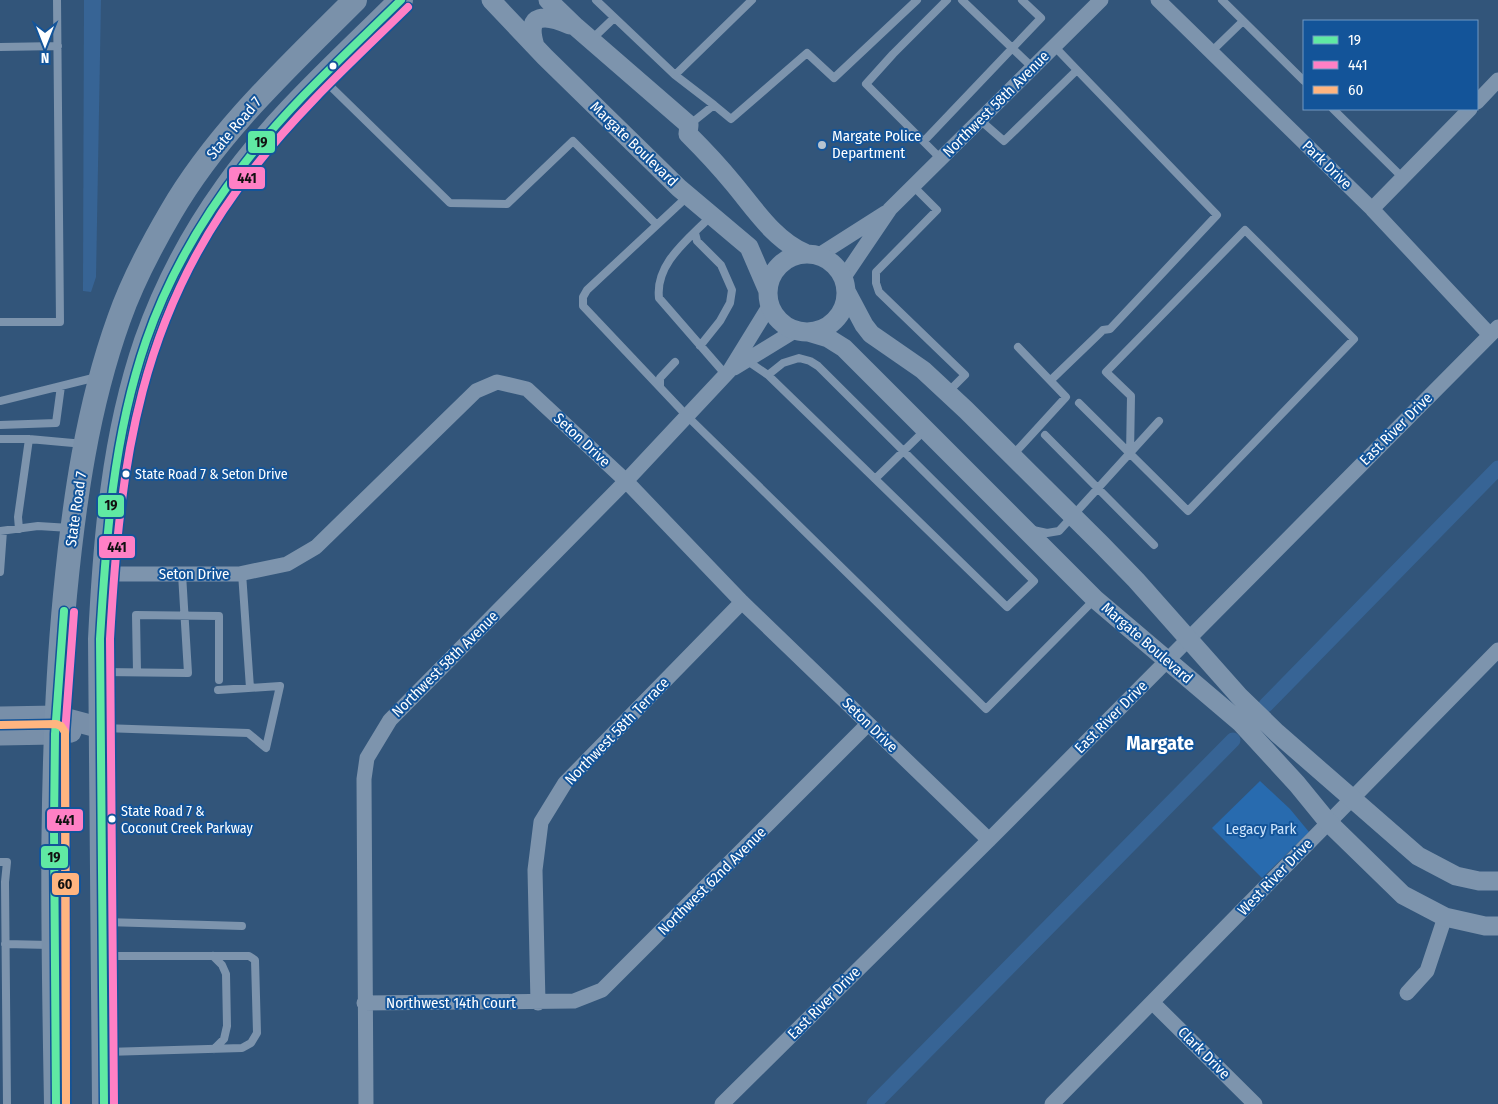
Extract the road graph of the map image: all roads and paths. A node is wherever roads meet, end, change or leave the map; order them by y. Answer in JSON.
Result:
{"nodes":[{"id":1,"x":57,"y":0,"type":"edge"},
{"id":2,"x":355,"y":0,"type":"edge"},
{"id":3,"x":402,"y":0,"type":"edge"},
{"id":4,"x":491,"y":0,"type":"edge"},
{"id":5,"x":548,"y":0,"type":"edge"},
{"id":6,"x":596,"y":0,"type":"edge"},
{"id":7,"x":752,"y":0,"type":"edge"},
{"id":8,"x":917,"y":0,"type":"edge"},
{"id":9,"x":946,"y":0,"type":"edge"},
{"id":10,"x":962,"y":0,"type":"edge"},
{"id":11,"x":1022,"y":0,"type":"edge"},
{"id":12,"x":1101,"y":0,"type":"edge"},
{"id":13,"x":1158,"y":0,"type":"edge"},
{"id":14,"x":1222,"y":0,"type":"edge"},
{"id":15,"x":614,"y":18,"type":"junction"},
{"id":16,"x":1243,"y":20,"type":"junction"},
{"id":17,"x":576,"y":27,"type":"junction"},
{"id":18,"x":592,"y":40,"type":"junction"},
{"id":19,"x":58,"y":46,"type":"junction"},
{"id":20,"x":535,"y":46,"type":"junction"},
{"id":21,"x":1054,"y":46,"type":"junction"},
{"id":22,"x":0,"y":47,"type":"edge"},
{"id":23,"x":1011,"y":49,"type":"junction"},
{"id":24,"x":1211,"y":52,"type":"junction"},
{"id":25,"x":1032,"y":68,"type":"junction"},
{"id":26,"x":1077,"y":70,"type":"junction"},
{"id":27,"x":675,"y":75,"type":"junction"},
{"id":28,"x":323,"y":79,"type":"junction"},
{"id":29,"x":1303,"y":79,"type":"edge"},
{"id":30,"x":1498,"y":80,"type":"edge"},
{"id":31,"x":1478,"y":101,"type":"edge"},
{"id":32,"x":714,"y":105,"type":"junction"},
{"id":33,"x":1334,"y":110,"type":"edge"},
{"id":34,"x":1469,"y":110,"type":"edge"},
{"id":35,"x":980,"y":120,"type":"junction"},
{"id":36,"x":689,"y":125,"type":"junction"},
{"id":37,"x":924,"y":141,"type":"junction"},
{"id":38,"x":216,"y":147,"type":"junction"},
{"id":39,"x":941,"y":159,"type":"junction"},
{"id":40,"x":1403,"y":178,"type":"junction"},
{"id":41,"x":913,"y":186,"type":"junction"},
{"id":42,"x":688,"y":196,"type":"junction"},
{"id":43,"x":890,"y":209,"type":"junction"},
{"id":44,"x":1372,"y":209,"type":"junction"},
{"id":45,"x":210,"y":212,"type":"junction"},
{"id":46,"x":712,"y":216,"type":"junction"},
{"id":47,"x":657,"y":225,"type":"junction"},
{"id":48,"x":695,"y":234,"type":"junction"},
{"id":49,"x":812,"y":254,"type":"junction"},
{"id":50,"x":845,"y":285,"type":"junction"},
{"id":51,"x":769,"y":298,"type":"junction"},
{"id":52,"x":0,"y":322,"type":"edge"},
{"id":53,"x":802,"y":331,"type":"junction"},
{"id":54,"x":1494,"y":331,"type":"edge"},
{"id":55,"x":700,"y":346,"type":"junction"},
{"id":56,"x":1018,"y":347,"type":"dead end"},
{"id":57,"x":746,"y":360,"type":"junction"},
{"id":58,"x":675,"y":362,"type":"dead end"},
{"id":59,"x":728,"y":372,"type":"junction"},
{"id":60,"x":768,"y":375,"type":"junction"},
{"id":61,"x":101,"y":376,"type":"junction"},
{"id":62,"x":1051,"y":380,"type":"junction"},
{"id":63,"x":61,"y":386,"type":"junction"},
{"id":64,"x":660,"y":387,"type":"junction"},
{"id":65,"x":948,"y":392,"type":"junction"},
{"id":66,"x":0,"y":401,"type":"edge"},
{"id":67,"x":1079,"y":403,"type":"dead end"},
{"id":68,"x":687,"y":416,"type":"junction"},
{"id":69,"x":1159,"y":420,"type":"dead end"},
{"id":70,"x":0,"y":425,"type":"edge"},
{"id":71,"x":925,"y":430,"type":"junction"},
{"id":72,"x":1045,"y":435,"type":"dead end"},
{"id":73,"x":0,"y":439,"type":"edge"},
{"id":74,"x":30,"y":439,"type":"junction"},
{"id":75,"x":86,"y":444,"type":"junction"},
{"id":76,"x":904,"y":452,"type":"junction"},
{"id":77,"x":1130,"y":454,"type":"junction"},
{"id":78,"x":1012,"y":456,"type":"junction"},
{"id":79,"x":875,"y":479,"type":"junction"},
{"id":80,"x":626,"y":481,"type":"junction"},
{"id":81,"x":1098,"y":487,"type":"junction"},
{"id":82,"x":1073,"y":516,"type":"junction"},
{"id":83,"x":1021,"y":525,"type":"junction"},
{"id":84,"x":73,"y":528,"type":"junction"},
{"id":85,"x":19,"y":529,"type":"junction"},
{"id":86,"x":2,"y":531,"type":"edge"},
{"id":87,"x":1154,"y":545,"type":"dead end"},
{"id":88,"x":0,"y":572,"type":"edge"},
{"id":89,"x":242,"y":573,"type":"junction"},
{"id":90,"x":103,"y":574,"type":"junction"},
{"id":91,"x":182,"y":574,"type":"junction"},
{"id":92,"x":1095,"y":599,"type":"junction"},
{"id":93,"x":742,"y":602,"type":"junction"},
{"id":94,"x":185,"y":614,"type":"junction"},
{"id":95,"x":1189,"y":639,"type":"junction"},
{"id":96,"x":1498,"y":650,"type":"edge"},
{"id":97,"x":1167,"y":660,"type":"junction"},
{"id":98,"x":100,"y":672,"type":"junction"},
{"id":99,"x":137,"y":672,"type":"junction"},
{"id":100,"x":219,"y":680,"type":"dead end"},
{"id":101,"x":250,"y":688,"type":"junction"},
{"id":102,"x":218,"y":690,"type":"dead end"},
{"id":103,"x":0,"y":716,"type":"edge"},
{"id":104,"x":868,"y":724,"type":"junction"},
{"id":105,"x":56,"y":725,"type":"junction"},
{"id":106,"x":101,"y":728,"type":"junction"},
{"id":107,"x":0,"y":735,"type":"edge"},
{"id":108,"x":1352,"y":798,"type":"junction"},
{"id":109,"x":1328,"y":822,"type":"junction"},
{"id":110,"x":989,"y":840,"type":"junction"},
{"id":111,"x":4,"y":862,"type":"edge"},
{"id":112,"x":1498,"y":881,"type":"edge"},
{"id":113,"x":1445,"y":918,"type":"junction"},
{"id":114,"x":103,"y":922,"type":"junction"},
{"id":115,"x":242,"y":926,"type":"dead end"},
{"id":116,"x":1498,"y":926,"type":"edge"},
{"id":117,"x":5,"y":944,"type":"junction"},
{"id":118,"x":55,"y":944,"type":"junction"},
{"id":119,"x":103,"y":956,"type":"junction"},
{"id":120,"x":213,"y":956,"type":"junction"},
{"id":121,"x":1407,"y":993,"type":"dead end"},
{"id":122,"x":364,"y":1003,"type":"junction"},
{"id":123,"x":538,"y":1003,"type":"junction"},
{"id":124,"x":1153,"y":1003,"type":"junction"},
{"id":125,"x":214,"y":1049,"type":"junction"},
{"id":126,"x":104,"y":1052,"type":"junction"},
{"id":127,"x":56,"y":1102,"type":"edge"},
{"id":128,"x":8,"y":1104,"type":"edge"},
{"id":129,"x":104,"y":1104,"type":"edge"},
{"id":130,"x":366,"y":1104,"type":"edge"},
{"id":131,"x":722,"y":1104,"type":"edge"},
{"id":132,"x":1052,"y":1104,"type":"edge"},
{"id":133,"x":1255,"y":1104,"type":"edge"}],
"edges":[{"from":1,"to":19,"type":"lane"},
{"from":2,"to":38,"type":"main road","name":"State Road 7"},
{"from":3,"to":28,"type":"main road","name":"State Road 7"},
{"from":4,"to":20,"type":"street","name":"Margate Boulevard"},
{"from":5,"to":17,"type":"street"},
{"from":6,"to":15,"type":"lane"},
{"from":7,"to":27,"type":"lane"},
{"from":8,"to":32,"type":"lane"},
{"from":9,"to":37,"type":"lane"},
{"from":10,"to":23,"type":"lane"},
{"from":11,"to":23,"type":"lane"},
{"from":12,"to":21,"type":"street","name":"Northwest 58th Avenue"},
{"from":13,"to":24,"type":"street","name":"Park Drive"},
{"from":14,"to":16,"type":"lane"},
{"from":15,"to":18,"type":"lane"},
{"from":15,"to":27,"type":"lane"},
{"from":16,"to":24,"type":"lane"},
{"from":16,"to":29,"type":"lane"},
{"from":17,"to":18,"type":"street"},
{"from":17,"to":20,"type":"street"},
{"from":18,"to":36,"type":"street"},
{"from":19,"to":22,"type":"lane"},
{"from":19,"to":52,"type":"lane"},
{"from":20,"to":42,"type":"street","name":"Margate Boulevard"},
{"from":21,"to":25,"type":"street","name":"Northwest 58th Avenue"},
{"from":21,"to":26,"type":"lane"},
{"from":23,"to":25,"type":"lane"},
{"from":23,"to":37,"type":"lane"},
{"from":24,"to":44,"type":"street","name":"Park Drive"},
{"from":25,"to":35,"type":"street","name":"Northwest 58th Avenue"},
{"from":26,"to":35,"type":"lane"},
{"from":26,"to":62,"type":"lane"},
{"from":27,"to":32,"type":"lane"},
{"from":28,"to":45,"type":"main road","name":"State Road 7"},
{"from":28,"to":47,"type":"lane"},
{"from":30,"to":31,"type":"street"},
{"from":32,"to":36,"type":"lane"},
{"from":33,"to":40,"type":"lane"},
{"from":34,"to":40,"type":"street"},
{"from":35,"to":39,"type":"street","name":"Northwest 58th Avenue"},
{"from":36,"to":49,"type":"street"},
{"from":37,"to":39,"type":"lane"},
{"from":38,"to":45,"type":"main road"},
{"from":38,"to":61,"type":"main road","name":"State Road 7"},
{"from":39,"to":41,"type":"street","name":"Northwest 58th Avenue"},
{"from":40,"to":44,"type":"street"},
{"from":41,"to":43,"type":"street","name":"Northwest 58th Avenue"},
{"from":41,"to":65,"type":"lane"},
{"from":42,"to":46,"type":"street","name":"Margate Boulevard"},
{"from":42,"to":47,"type":"lane"},
{"from":43,"to":49,"type":"street","name":"Northwest 58th Avenue"},
{"from":43,"to":50,"type":"street","name":"Northwest 58th Avenue"},
{"from":44,"to":54,"type":"street","name":"Park Drive"},
{"from":45,"to":90,"type":"main road","name":"State Road 7"},
{"from":46,"to":48,"type":"lane"},
{"from":46,"to":51,"type":"street","name":"Margate Boulevard"},
{"from":47,"to":64,"type":"lane"},
{"from":48,"to":55,"type":"lane"},
{"from":48,"to":55,"type":"lane"},
{"from":49,"to":50,"type":"street"},
{"from":49,"to":51,"type":"street"},
{"from":50,"to":53,"type":"street"},
{"from":50,"to":65,"type":"street","name":"Margate Boulevard"},
{"from":51,"to":53,"type":"street"},
{"from":51,"to":59,"type":"street","name":"Northwest 58th Avenue"},
{"from":53,"to":57,"type":"street","name":"Northwest 58th Avenue"},
{"from":53,"to":71,"type":"street","name":"Margate Boulevard"},
{"from":54,"to":95,"type":"street","name":"East River Drive"},
{"from":55,"to":59,"type":"lane"},
{"from":56,"to":62,"type":"lane"},
{"from":57,"to":59,"type":"street","name":"Northwest 58th Avenue"},
{"from":57,"to":60,"type":"lane"},
{"from":58,"to":64,"type":"lane"},
{"from":59,"to":68,"type":"street","name":"Northwest 58th Avenue"},
{"from":60,"to":76,"type":"lane"},
{"from":60,"to":79,"type":"lane"},
{"from":61,"to":63,"type":"lane"},
{"from":61,"to":75,"type":"main road","name":"State Road 7"},
{"from":62,"to":78,"type":"lane"},
{"from":63,"to":66,"type":"lane"},
{"from":63,"to":70,"type":"lane"},
{"from":64,"to":68,"type":"lane"},
{"from":65,"to":78,"type":"street","name":"Margate Boulevard"},
{"from":67,"to":77,"type":"lane"},
{"from":68,"to":80,"type":"street","name":"Northwest 58th Avenue"},
{"from":68,"to":92,"type":"lane"},
{"from":69,"to":77,"type":"lane"},
{"from":71,"to":76,"type":"lane"},
{"from":71,"to":83,"type":"street","name":"Margate Boulevard"},
{"from":72,"to":81,"type":"lane"},
{"from":73,"to":74,"type":"lane"},
{"from":74,"to":75,"type":"lane"},
{"from":74,"to":85,"type":"lane"},
{"from":75,"to":84,"type":"main road","name":"State Road 7"},
{"from":76,"to":79,"type":"lane"},
{"from":76,"to":79,"type":"lane"},
{"from":77,"to":77,"type":"lane"},
{"from":77,"to":81,"type":"lane"},
{"from":78,"to":82,"type":"street","name":"Margate Boulevard"},
{"from":80,"to":89,"type":"street","name":"Seton Drive"},
{"from":80,"to":93,"type":"street","name":"Seton Drive"},
{"from":80,"to":122,"type":"street","name":"Northwest 58th Avenue"},
{"from":81,"to":82,"type":"lane"},
{"from":81,"to":87,"type":"lane"},
{"from":82,"to":83,"type":"lane"},
{"from":82,"to":95,"type":"street","name":"Margate Boulevard"},
{"from":83,"to":92,"type":"street","name":"Margate Boulevard"},
{"from":84,"to":85,"type":"lane"},
{"from":84,"to":105,"type":"main road","name":"State Road 7"},
{"from":85,"to":86,"type":"lane"},
{"from":86,"to":88,"type":"lane"},
{"from":89,"to":91,"type":"street","name":"Seton Drive"},
{"from":89,"to":101,"type":"lane"},
{"from":90,"to":91,"type":"street","name":"Seton Drive"},
{"from":90,"to":98,"type":"main road","name":"State Road 7"},
{"from":91,"to":94,"type":"lane"},
{"from":92,"to":97,"type":"street","name":"Margate Boulevard"},
{"from":93,"to":104,"type":"street","name":"Seton Drive"},
{"from":93,"to":123,"type":"street","name":"Northwest 58th Terrace"},
{"from":94,"to":99,"type":"lane"},
{"from":94,"to":99,"type":"lane"},
{"from":94,"to":100,"type":"lane"},
{"from":95,"to":97,"type":"street","name":"East River Drive"},
{"from":95,"to":108,"type":"street","name":"Margate Boulevard"},
{"from":96,"to":108,"type":"street","name":"West River Drive"},
{"from":97,"to":109,"type":"street","name":"Margate Boulevard"},
{"from":97,"to":110,"type":"street","name":"East River Drive"},
{"from":98,"to":99,"type":"lane"},
{"from":98,"to":106,"type":"main road","name":"State Road 7"},
{"from":101,"to":102,"type":"lane"},
{"from":101,"to":106,"type":"lane"},
{"from":103,"to":105,"type":"main road"},
{"from":104,"to":110,"type":"street","name":"Seton Drive"},
{"from":104,"to":123,"type":"street","name":"Northwest 62nd Avenue"},
{"from":105,"to":106,"type":"main road"},
{"from":105,"to":107,"type":"main road"},
{"from":105,"to":118,"type":"main road","name":"State Road 7"},
{"from":106,"to":114,"type":"main road","name":"State Road 7"},
{"from":108,"to":109,"type":"street","name":"West River Drive"},
{"from":108,"to":112,"type":"street","name":"Margate Boulevard"},
{"from":109,"to":113,"type":"street","name":"Margate Boulevard"},
{"from":109,"to":124,"type":"street","name":"West River Drive"},
{"from":110,"to":131,"type":"street","name":"East River Drive"},
{"from":111,"to":117,"type":"lane"},
{"from":113,"to":116,"type":"street","name":"Margate Boulevard"},
{"from":113,"to":121,"type":"street"},
{"from":114,"to":115,"type":"lane"},
{"from":114,"to":119,"type":"main road","name":"State Road 7"},
{"from":117,"to":118,"type":"lane"},
{"from":117,"to":128,"type":"lane"},
{"from":118,"to":127,"type":"main road","name":"State Road 7"},
{"from":119,"to":120,"type":"lane"},
{"from":119,"to":126,"type":"main road","name":"State Road 7"},
{"from":120,"to":125,"type":"lane"},
{"from":120,"to":125,"type":"lane"},
{"from":122,"to":123,"type":"street","name":"Northwest 14th Court"},
{"from":122,"to":130,"type":"street","name":"Northwest 58th Avenue"},
{"from":124,"to":132,"type":"street","name":"West River Drive"},
{"from":124,"to":133,"type":"street","name":"Clark Drive"},
{"from":125,"to":126,"type":"lane"},
{"from":126,"to":129,"type":"main road","name":"State Road 7"}]}
